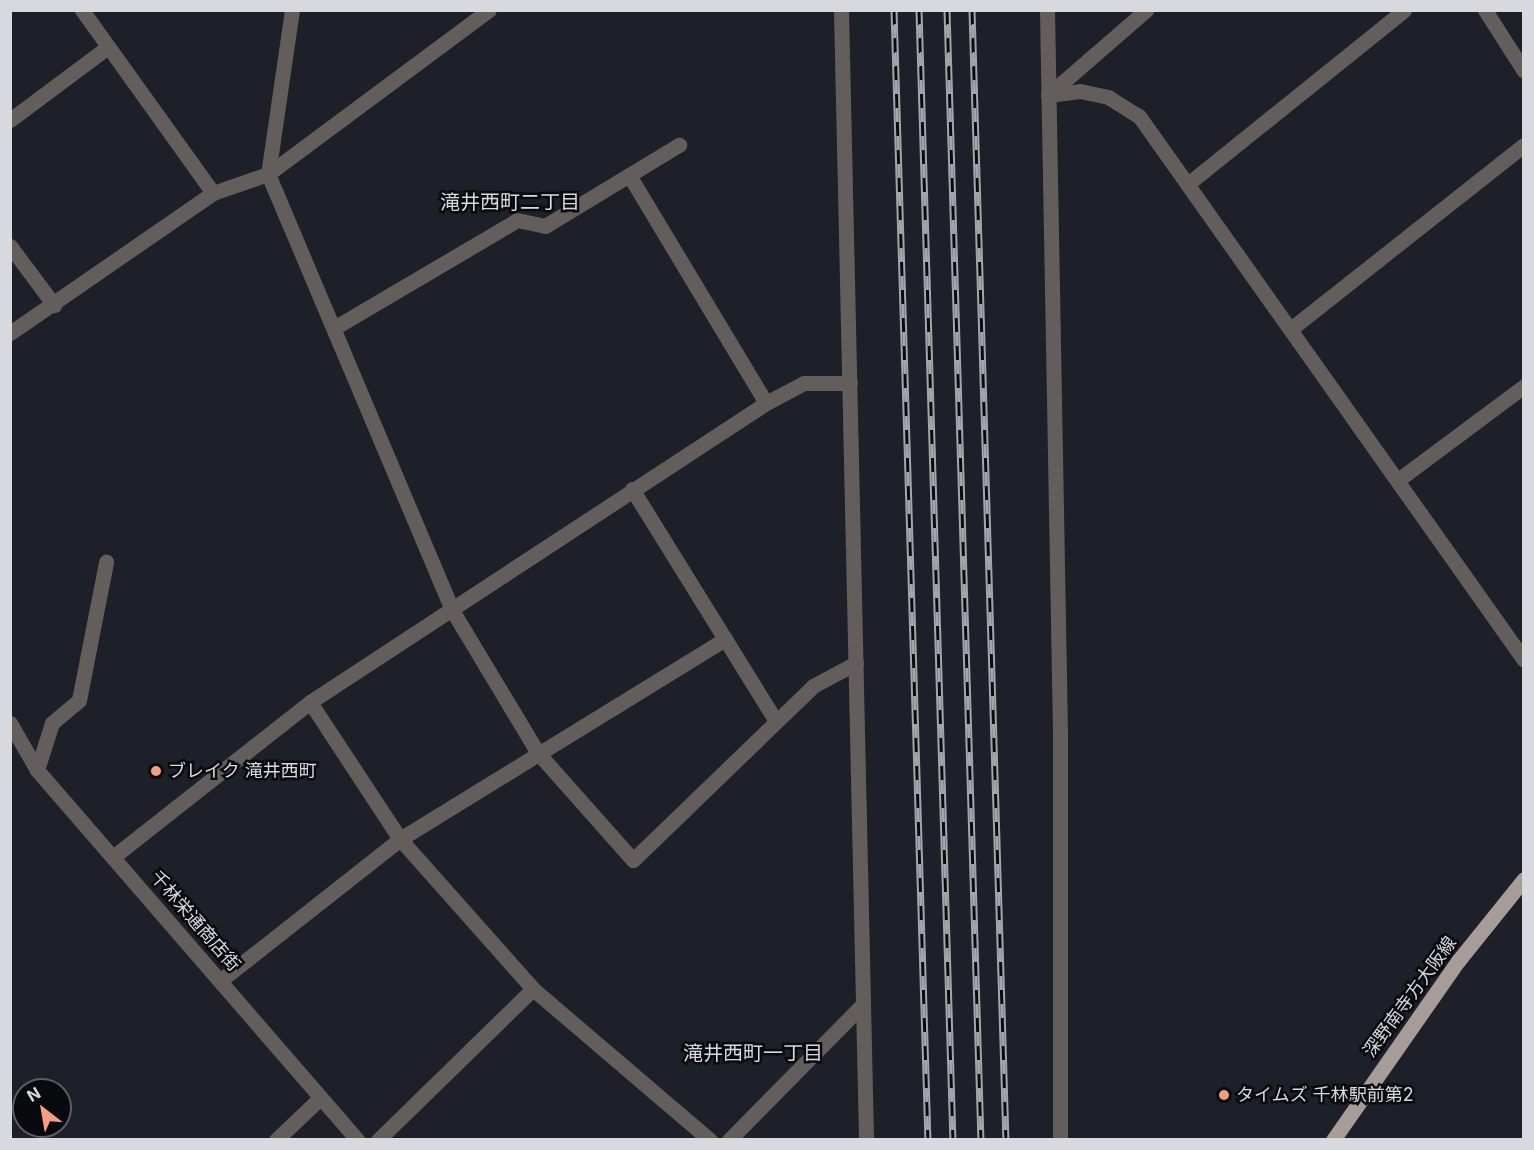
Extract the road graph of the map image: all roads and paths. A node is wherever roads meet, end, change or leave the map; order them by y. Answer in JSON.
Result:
{"nodes":[{"id":1,"x":292,"y":10,"type":"edge"},
{"id":2,"x":489,"y":10,"type":"edge"},
{"id":3,"x":841,"y":10,"type":"edge"},
{"id":4,"x":1047,"y":10,"type":"edge"},
{"id":5,"x":1146,"y":10,"type":"edge"},
{"id":6,"x":1404,"y":10,"type":"edge"},
{"id":7,"x":1485,"y":10,"type":"edge"},
{"id":8,"x":87,"y":13,"type":"edge"},
{"id":9,"x":108,"y":47,"type":"junction"},
{"id":10,"x":1524,"y":71,"type":"edge"},
{"id":11,"x":1048,"y":95,"type":"junction"},
{"id":12,"x":10,"y":120,"type":"edge"},
{"id":13,"x":679,"y":145,"type":"dead end"},
{"id":14,"x":1524,"y":145,"type":"edge"},
{"id":15,"x":268,"y":174,"type":"junction"},
{"id":16,"x":629,"y":175,"type":"junction"},
{"id":17,"x":1189,"y":183,"type":"junction"},
{"id":18,"x":213,"y":193,"type":"junction"},
{"id":19,"x":10,"y":246,"type":"edge"},
{"id":20,"x":54,"y":305,"type":"junction"},
{"id":21,"x":334,"y":328,"type":"junction"},
{"id":22,"x":1292,"y":328,"type":"junction"},
{"id":23,"x":10,"y":333,"type":"edge"},
{"id":24,"x":850,"y":383,"type":"junction"},
{"id":25,"x":1524,"y":386,"type":"edge"},
{"id":26,"x":766,"y":403,"type":"junction"},
{"id":27,"x":1398,"y":480,"type":"junction"},
{"id":28,"x":632,"y":489,"type":"junction"},
{"id":29,"x":106,"y":562,"type":"dead end"},
{"id":30,"x":452,"y":610,"type":"junction"},
{"id":31,"x":725,"y":639,"type":"junction"},
{"id":32,"x":1524,"y":660,"type":"edge"},
{"id":33,"x":856,"y":663,"type":"junction"},
{"id":34,"x":310,"y":702,"type":"junction"},
{"id":35,"x":775,"y":720,"type":"junction"},
{"id":36,"x":10,"y":723,"type":"edge"},
{"id":37,"x":538,"y":753,"type":"junction"},
{"id":38,"x":37,"y":770,"type":"junction"},
{"id":39,"x":400,"y":839,"type":"junction"},
{"id":40,"x":113,"y":857,"type":"junction"},
{"id":41,"x":1524,"y":879,"type":"edge"},
{"id":42,"x":221,"y":980,"type":"junction"},
{"id":43,"x":533,"y":989,"type":"junction"},
{"id":44,"x":862,"y":1005,"type":"junction"},
{"id":45,"x":318,"y":1100,"type":"junction"},
{"id":46,"x":276,"y":1140,"type":"edge"},
{"id":47,"x":357,"y":1140,"type":"edge"},
{"id":48,"x":378,"y":1140,"type":"edge"},
{"id":49,"x":710,"y":1140,"type":"edge"},
{"id":50,"x":729,"y":1140,"type":"edge"},
{"id":51,"x":866,"y":1140,"type":"edge"},
{"id":52,"x":1060,"y":1140,"type":"edge"},
{"id":53,"x":1333,"y":1140,"type":"edge"}],
"edges":[{"from":1,"to":15,"type":"street"},
{"from":2,"to":15,"type":"street"},
{"from":3,"to":24,"type":"street"},
{"from":4,"to":11,"type":"street"},
{"from":5,"to":11,"type":"street"},
{"from":6,"to":17,"type":"street"},
{"from":7,"to":10,"type":"street"},
{"from":8,"to":9,"type":"street"},
{"from":9,"to":12,"type":"street"},
{"from":9,"to":18,"type":"street"},
{"from":11,"to":17,"type":"street"},
{"from":11,"to":52,"type":"street"},
{"from":13,"to":16,"type":"street"},
{"from":14,"to":22,"type":"street"},
{"from":15,"to":18,"type":"street"},
{"from":15,"to":21,"type":"street"},
{"from":16,"to":21,"type":"street"},
{"from":16,"to":26,"type":"street"},
{"from":17,"to":22,"type":"street"},
{"from":18,"to":20,"type":"street"},
{"from":19,"to":20,"type":"street"},
{"from":20,"to":23,"type":"street"},
{"from":21,"to":30,"type":"street"},
{"from":22,"to":27,"type":"street"},
{"from":24,"to":26,"type":"street"},
{"from":24,"to":33,"type":"street"},
{"from":25,"to":27,"type":"street"},
{"from":26,"to":28,"type":"street"},
{"from":27,"to":32,"type":"street"},
{"from":28,"to":30,"type":"street"},
{"from":28,"to":31,"type":"street"},
{"from":29,"to":38,"type":"street"},
{"from":30,"to":34,"type":"street"},
{"from":30,"to":37,"type":"street"},
{"from":31,"to":35,"type":"street"},
{"from":31,"to":37,"type":"street"},
{"from":33,"to":35,"type":"street"},
{"from":33,"to":44,"type":"street"},
{"from":34,"to":39,"type":"street"},
{"from":34,"to":40,"type":"street"},
{"from":35,"to":37,"type":"street"},
{"from":36,"to":38,"type":"street","name":"千林栄通商店街"},
{"from":37,"to":39,"type":"street"},
{"from":38,"to":40,"type":"street","name":"千林栄通商店街"},
{"from":39,"to":42,"type":"street"},
{"from":39,"to":43,"type":"street"},
{"from":40,"to":42,"type":"street","name":"千林栄通商店街"},
{"from":41,"to":53,"type":"main road","name":"深野南寺方大阪線"},
{"from":42,"to":45,"type":"street","name":"千林栄通商店街"},
{"from":43,"to":48,"type":"street"},
{"from":43,"to":49,"type":"street"},
{"from":44,"to":50,"type":"street"},
{"from":44,"to":51,"type":"street"},
{"from":45,"to":46,"type":"street"},
{"from":45,"to":47,"type":"street","name":"千林栄通商店街"}]}
